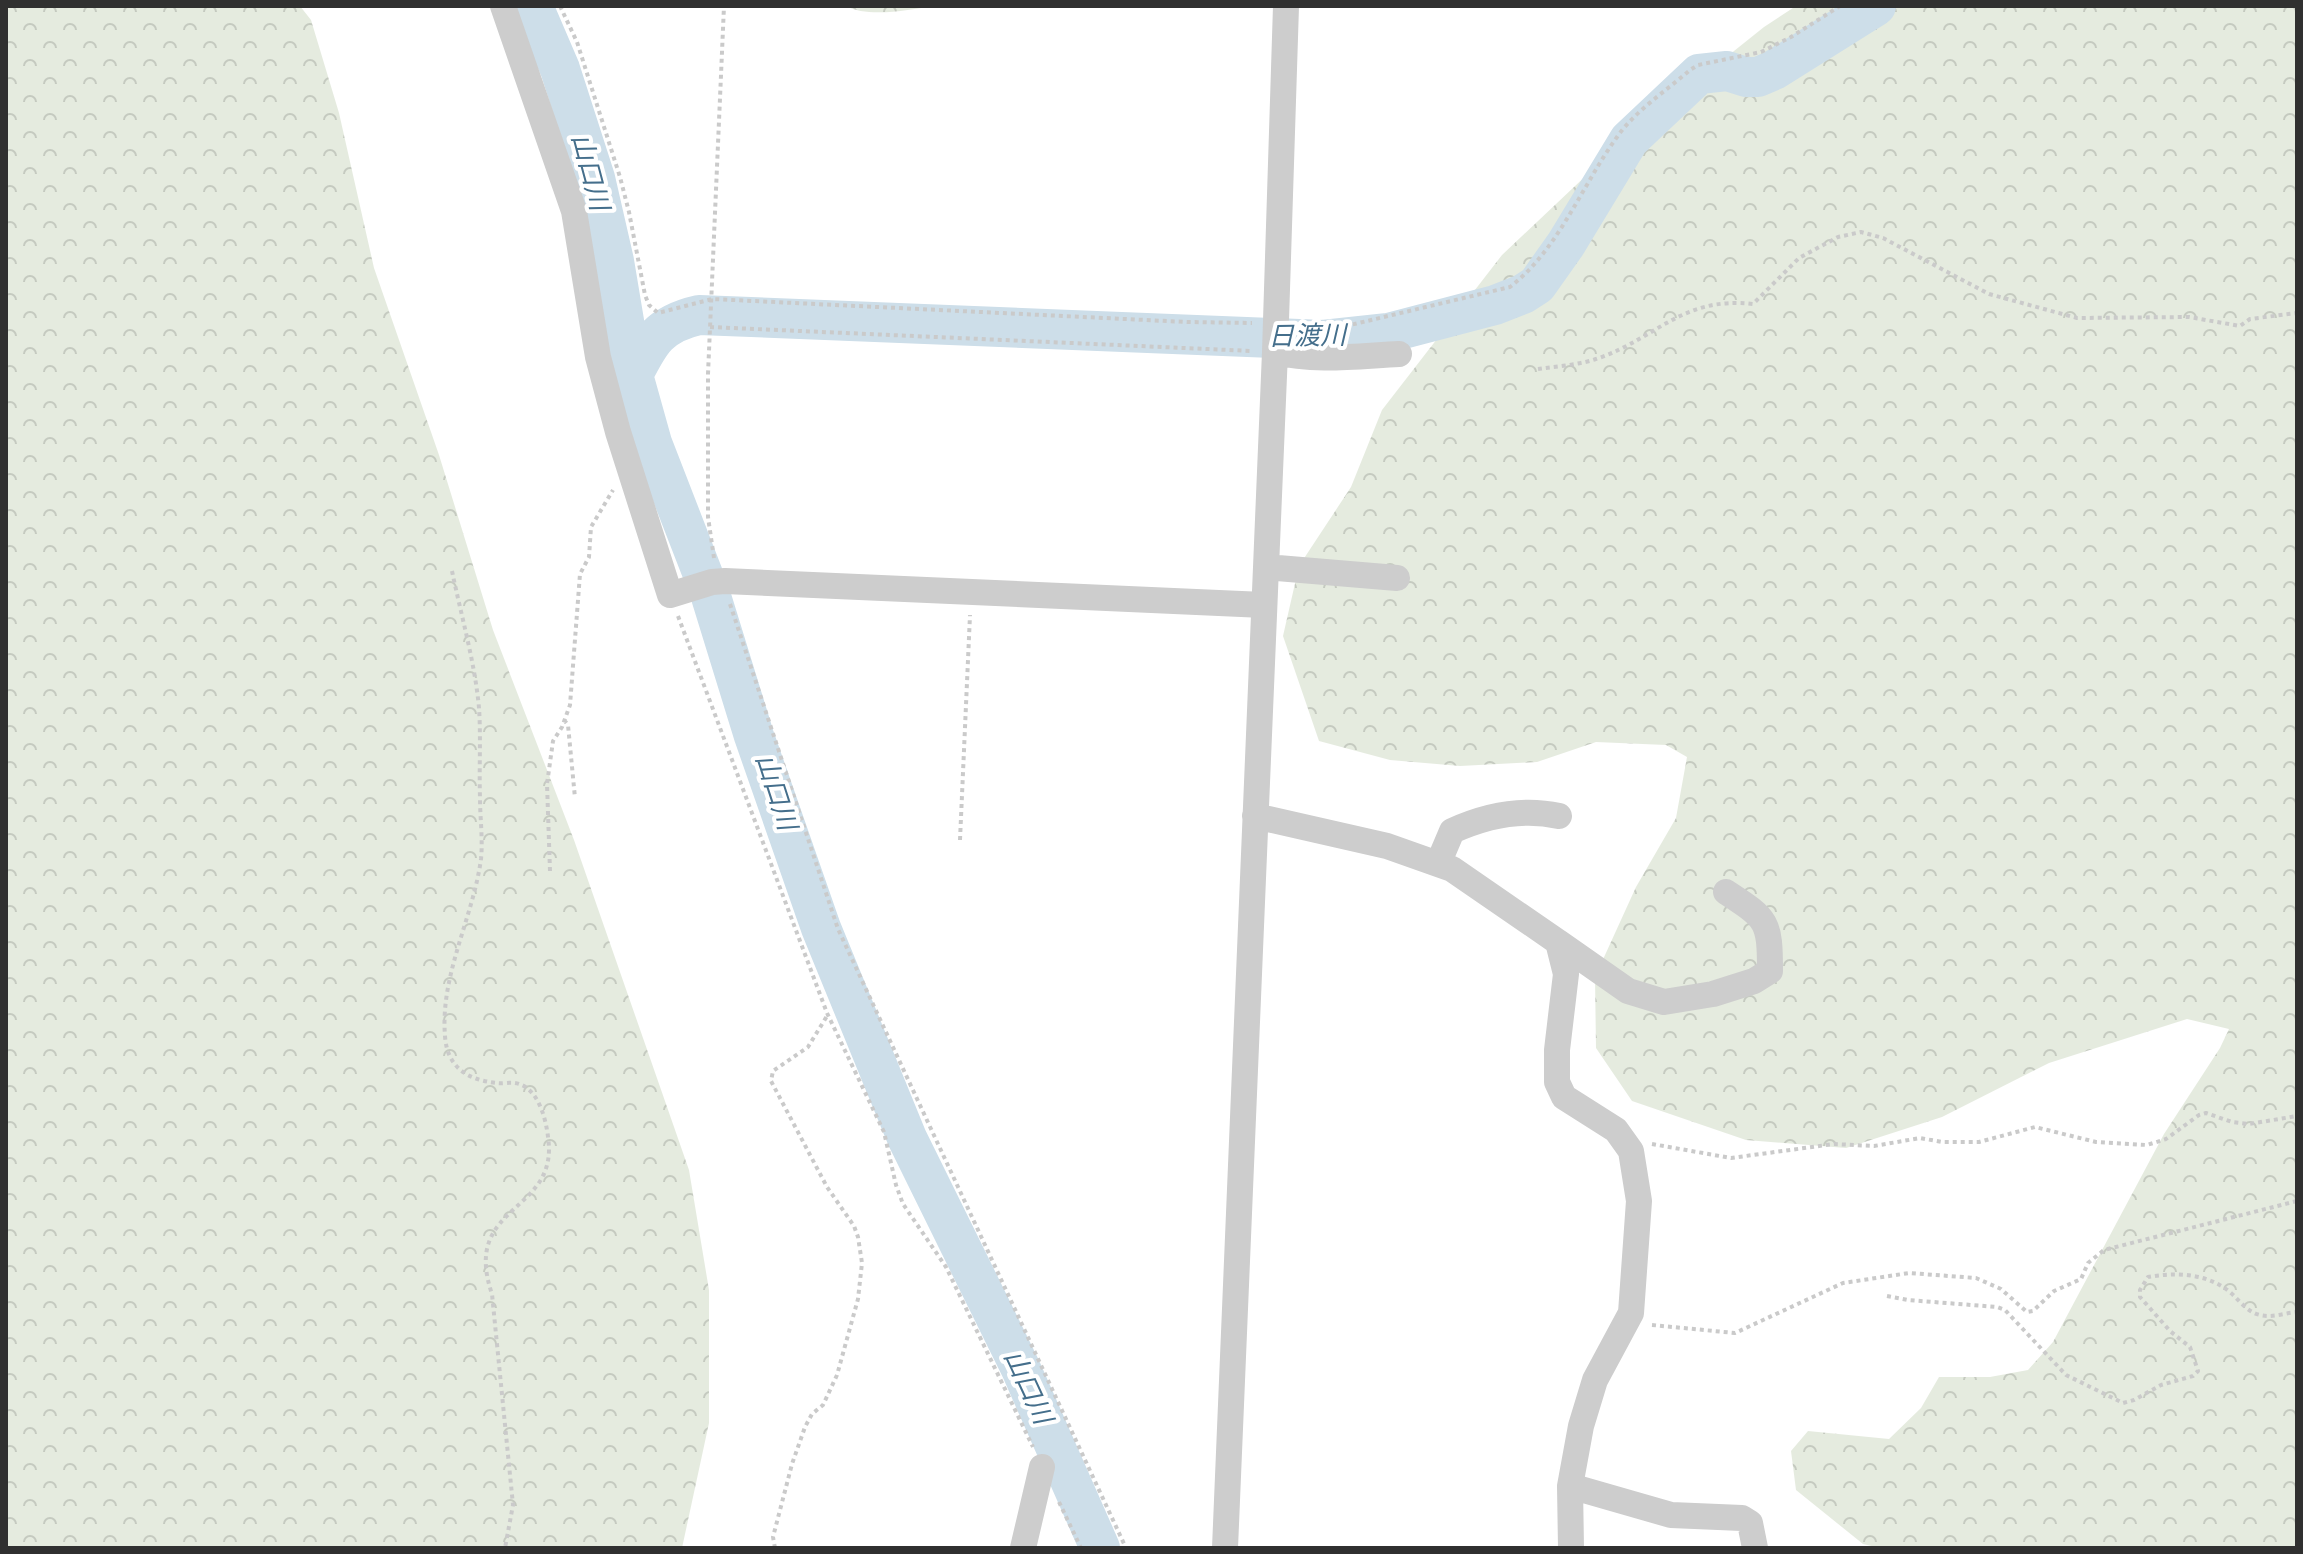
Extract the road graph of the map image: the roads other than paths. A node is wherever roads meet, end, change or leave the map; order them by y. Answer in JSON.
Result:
{"nodes":[{"id":1,"x":503,"y":6,"type":"edge"},
{"id":2,"x":1286,"y":6,"type":"edge"},
{"id":3,"x":1275,"y":337,"type":"junction"},
{"id":4,"x":1399,"y":354,"type":"dead end"},
{"id":5,"x":1266,"y":567,"type":"junction"},
{"id":6,"x":1397,"y":578,"type":"dead end"},
{"id":7,"x":1264,"y":605,"type":"junction"},
{"id":8,"x":1255,"y":816,"type":"junction"},
{"id":9,"x":1559,"y":816,"type":"dead end"},
{"id":10,"x":1438,"y":864,"type":"junction"},
{"id":11,"x":1726,"y":892,"type":"dead end"},
{"id":12,"x":1558,"y":942,"type":"junction"},
{"id":13,"x":1042,"y":1467,"type":"road end"},
{"id":14,"x":1570,"y":1486,"type":"junction"},
{"id":15,"x":1023,"y":1548,"type":"edge"},
{"id":16,"x":1225,"y":1548,"type":"edge"},
{"id":17,"x":1571,"y":1548,"type":"edge"},
{"id":18,"x":1755,"y":1548,"type":"edge"}],
"edges":[{"from":1,"to":7,"type":"street"},
{"from":2,"to":3,"type":"street"},
{"from":3,"to":4,"type":"street"},
{"from":3,"to":5,"type":"street"},
{"from":5,"to":6,"type":"street"},
{"from":5,"to":7,"type":"street"},
{"from":7,"to":8,"type":"street"},
{"from":8,"to":10,"type":"street"},
{"from":8,"to":16,"type":"street"},
{"from":9,"to":10,"type":"street"},
{"from":10,"to":12,"type":"street"},
{"from":11,"to":12,"type":"street"},
{"from":12,"to":14,"type":"street"},
{"from":13,"to":15,"type":"street"},
{"from":14,"to":17,"type":"street"},
{"from":14,"to":18,"type":"street"}]}
